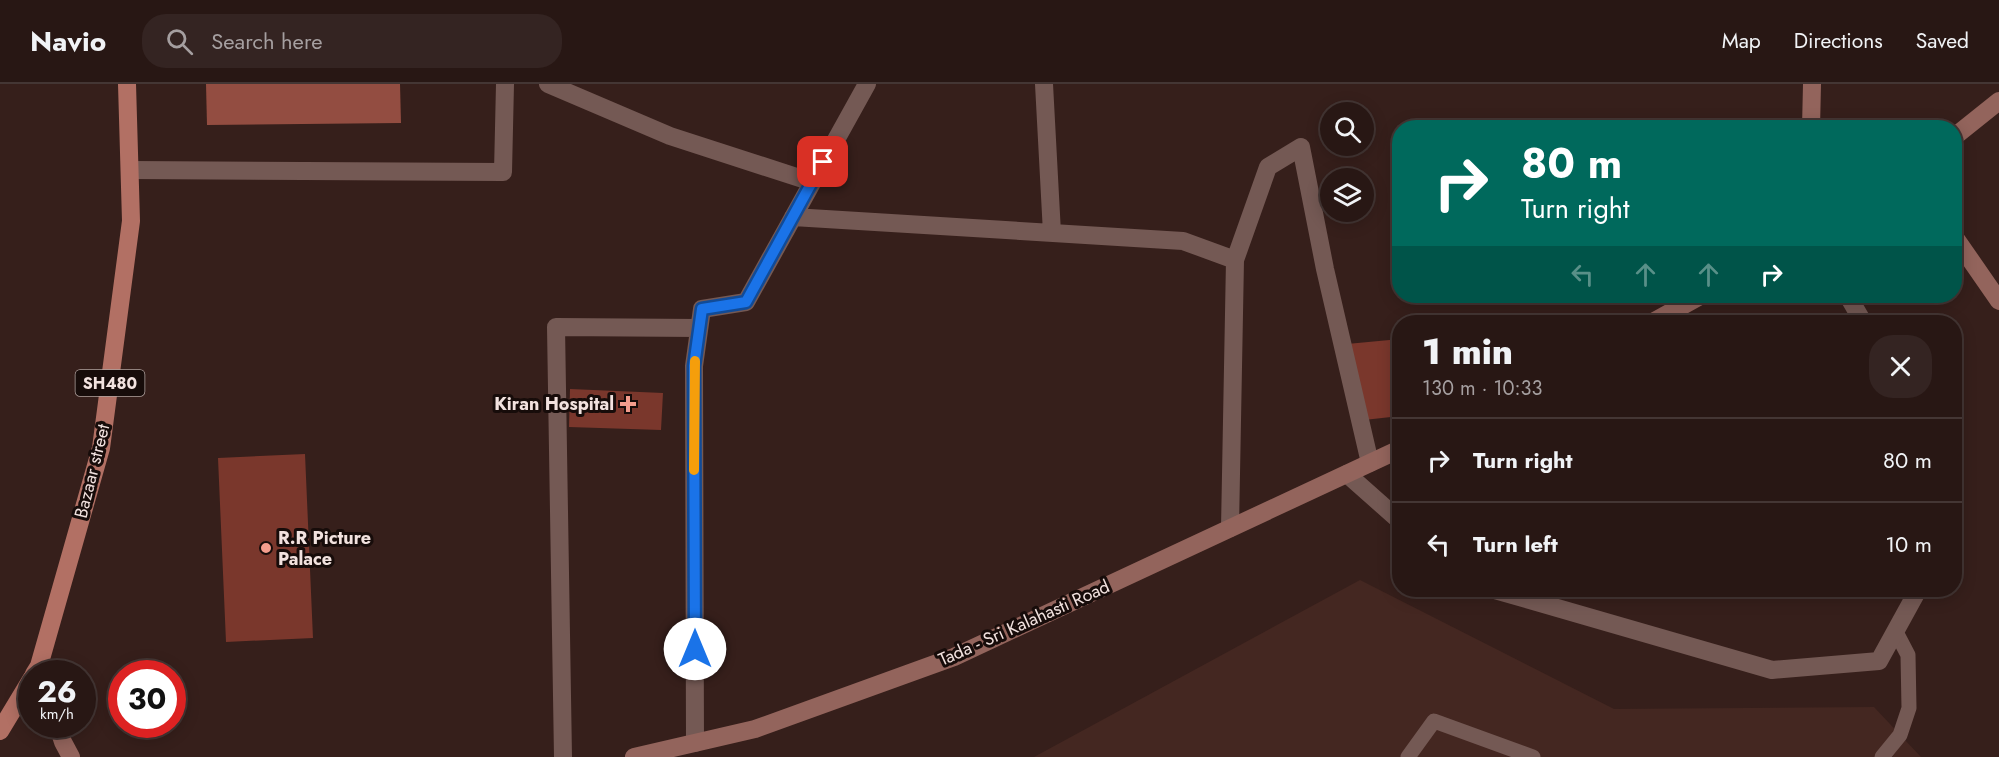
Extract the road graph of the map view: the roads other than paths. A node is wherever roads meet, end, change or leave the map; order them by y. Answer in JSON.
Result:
{"nodes":[{"id":1,"x":127,"y":84,"type":"edge"},
{"id":2,"x":505,"y":84,"type":"edge"},
{"id":3,"x":548,"y":84,"type":"edge"},
{"id":4,"x":867,"y":84,"type":"edge"},
{"id":5,"x":1044,"y":84,"type":"edge"},
{"id":6,"x":1812,"y":84,"type":"edge"},
{"id":7,"x":1999,"y":101,"type":"edge"},
{"id":8,"x":1811,"y":120,"type":"edge"},
{"id":9,"x":1962,"y":131,"type":"edge"},
{"id":10,"x":130,"y":170,"type":"junction"},
{"id":11,"x":812,"y":182,"type":"junction"},
{"id":12,"x":793,"y":217,"type":"junction"},
{"id":13,"x":1052,"y":232,"type":"junction"},
{"id":14,"x":1962,"y":248,"type":"edge"},
{"id":15,"x":1235,"y":260,"type":"junction"},
{"id":16,"x":1999,"y":301,"type":"edge"},
{"id":17,"x":1687,"y":303,"type":"edge"},
{"id":18,"x":1666,"y":315,"type":"edge"},
{"id":19,"x":699,"y":328,"type":"junction"},
{"id":20,"x":1392,"y":453,"type":"edge"},
{"id":21,"x":1370,"y":463,"type":"junction"},
{"id":22,"x":1347,"y":474,"type":"junction"},
{"id":23,"x":1392,"y":514,"type":"edge"},
{"id":24,"x":1230,"y":528,"type":"junction"},
{"id":25,"x":1519,"y":597,"type":"edge"},
{"id":26,"x":1914,"y":597,"type":"edge"},
{"id":27,"x":1896,"y":632,"type":"junction"},
{"id":28,"x":40,"y":660,"type":"edge"},
{"id":29,"x":18,"y":702,"type":"edge"},
{"id":30,"x":0,"y":731,"type":"edge"},
{"id":31,"x":62,"y":738,"type":"edge"},
{"id":32,"x":695,"y":743,"type":"junction"},
{"id":33,"x":71,"y":757,"type":"edge"},
{"id":34,"x":563,"y":757,"type":"edge"},
{"id":35,"x":634,"y":757,"type":"edge"},
{"id":36,"x":1408,"y":757,"type":"edge"},
{"id":37,"x":1533,"y":757,"type":"edge"},
{"id":38,"x":1882,"y":757,"type":"edge"}],
"edges":[{"from":1,"to":10,"type":"main road","name":"Bazaar street","number":"SH480"},
{"from":2,"to":10,"type":"street"},
{"from":3,"to":11,"type":"street"},
{"from":4,"to":11,"type":"street"},
{"from":5,"to":13,"type":"street"},
{"from":6,"to":8,"type":"main road"},
{"from":7,"to":9,"type":"main road"},
{"from":10,"to":28,"type":"main road","name":"Bazaar street","number":"SH480"},
{"from":11,"to":12,"type":"street"},
{"from":12,"to":13,"type":"street"},
{"from":12,"to":19,"type":"street"},
{"from":13,"to":15,"type":"street"},
{"from":14,"to":16,"type":"main road"},
{"from":15,"to":21,"type":"street"},
{"from":15,"to":24,"type":"street"},
{"from":17,"to":18,"type":"main road"},
{"from":19,"to":32,"type":"street"},
{"from":19,"to":34,"type":"street"},
{"from":20,"to":21,"type":"main road","name":"Tada - Sri Kalahasti Road"},
{"from":21,"to":22,"type":"main road","name":"Tada - Sri Kalahasti Road"},
{"from":22,"to":23,"type":"street"},
{"from":22,"to":24,"type":"main road","name":"Tada - Sri Kalahasti Road"},
{"from":24,"to":32,"type":"main road","name":"Tada - Sri Kalahasti Road"},
{"from":25,"to":27,"type":"street"},
{"from":26,"to":27,"type":"street"},
{"from":27,"to":38,"type":"lane"},
{"from":29,"to":30,"type":"main road","name":"Bazaar street","number":"SH480"},
{"from":31,"to":33,"type":"main road"},
{"from":32,"to":35,"type":"main road","name":"Tada - Sri Kalahasti Road"},
{"from":36,"to":37,"type":"lane"}]}
